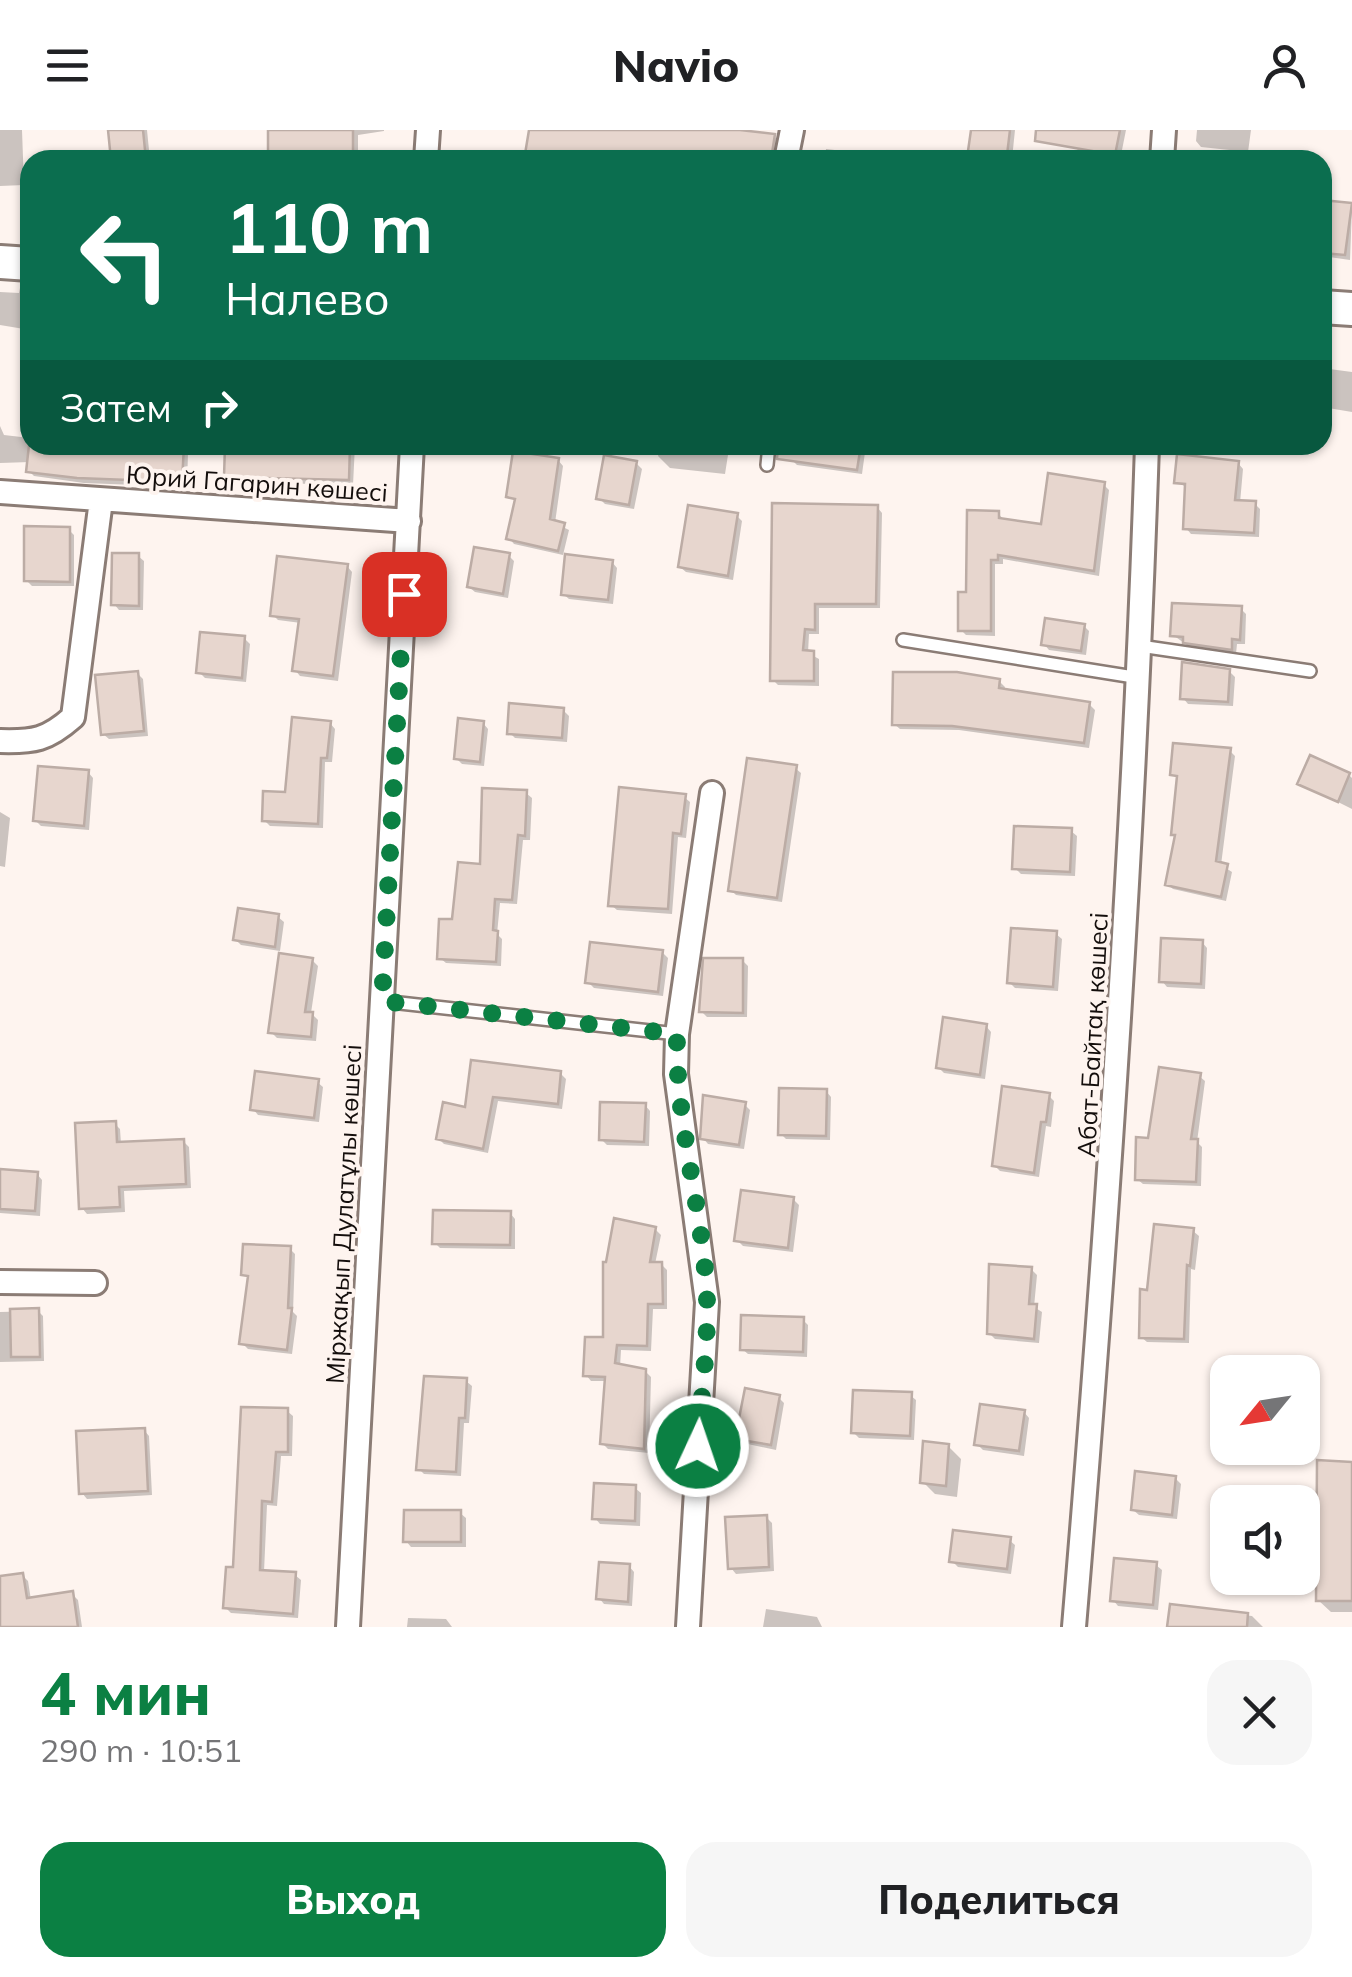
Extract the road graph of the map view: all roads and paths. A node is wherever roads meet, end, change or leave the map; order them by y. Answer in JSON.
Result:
{"nodes":[{"id":1,"x":411,"y":455,"type":"edge"},
{"id":2,"x":768,"y":455,"type":"edge"},
{"id":3,"x":1147,"y":455,"type":"edge"},
{"id":4,"x":767,"y":465,"type":"dead end"},
{"id":5,"x":0,"y":492,"type":"edge"},
{"id":6,"x":101,"y":500,"type":"junction"},
{"id":7,"x":408,"y":520,"type":"junction"},
{"id":8,"x":903,"y":640,"type":"dead end"},
{"id":9,"x":1140,"y":646,"type":"junction"},
{"id":10,"x":1310,"y":671,"type":"dead end"},
{"id":11,"x":1140,"y":678,"type":"junction"},
{"id":12,"x":0,"y":741,"type":"edge"},
{"id":13,"x":712,"y":793,"type":"dead end"},
{"id":14,"x":382,"y":1001,"type":"junction"},
{"id":15,"x":677,"y":1034,"type":"junction"},
{"id":16,"x":0,"y":1282,"type":"edge"},
{"id":17,"x":96,"y":1283,"type":"dead end"},
{"id":18,"x":348,"y":1627,"type":"edge"},
{"id":19,"x":688,"y":1627,"type":"edge"},
{"id":20,"x":1074,"y":1627,"type":"edge"}],
"edges":[{"from":1,"to":7,"type":"street","name":"Міржақып Дулатұлы көшесі"},
{"from":2,"to":4,"type":"lane"},
{"from":3,"to":9,"type":"street","name":"Абат-Байтақ көшесі"},
{"from":5,"to":6,"type":"street","name":"Юрий Гагарин көшесі"},
{"from":6,"to":7,"type":"street","name":"Юрий Гагарин көшесі"},
{"from":6,"to":12,"type":"street","name":"Юрий Гагарин көшесі"},
{"from":7,"to":14,"type":"street","name":"Міржақып Дулатұлы көшесі"},
{"from":8,"to":11,"type":"lane"},
{"from":9,"to":10,"type":"lane"},
{"from":9,"to":11,"type":"street","name":"Абат-Байтақ көшесі"},
{"from":11,"to":20,"type":"street","name":"Абат-Байтақ көшесі"},
{"from":13,"to":15,"type":"street"},
{"from":14,"to":15,"type":"lane"},
{"from":14,"to":18,"type":"street","name":"Міржақып Дулатұлы көшесі"},
{"from":15,"to":19,"type":"street"},
{"from":16,"to":17,"type":"street"}]}
